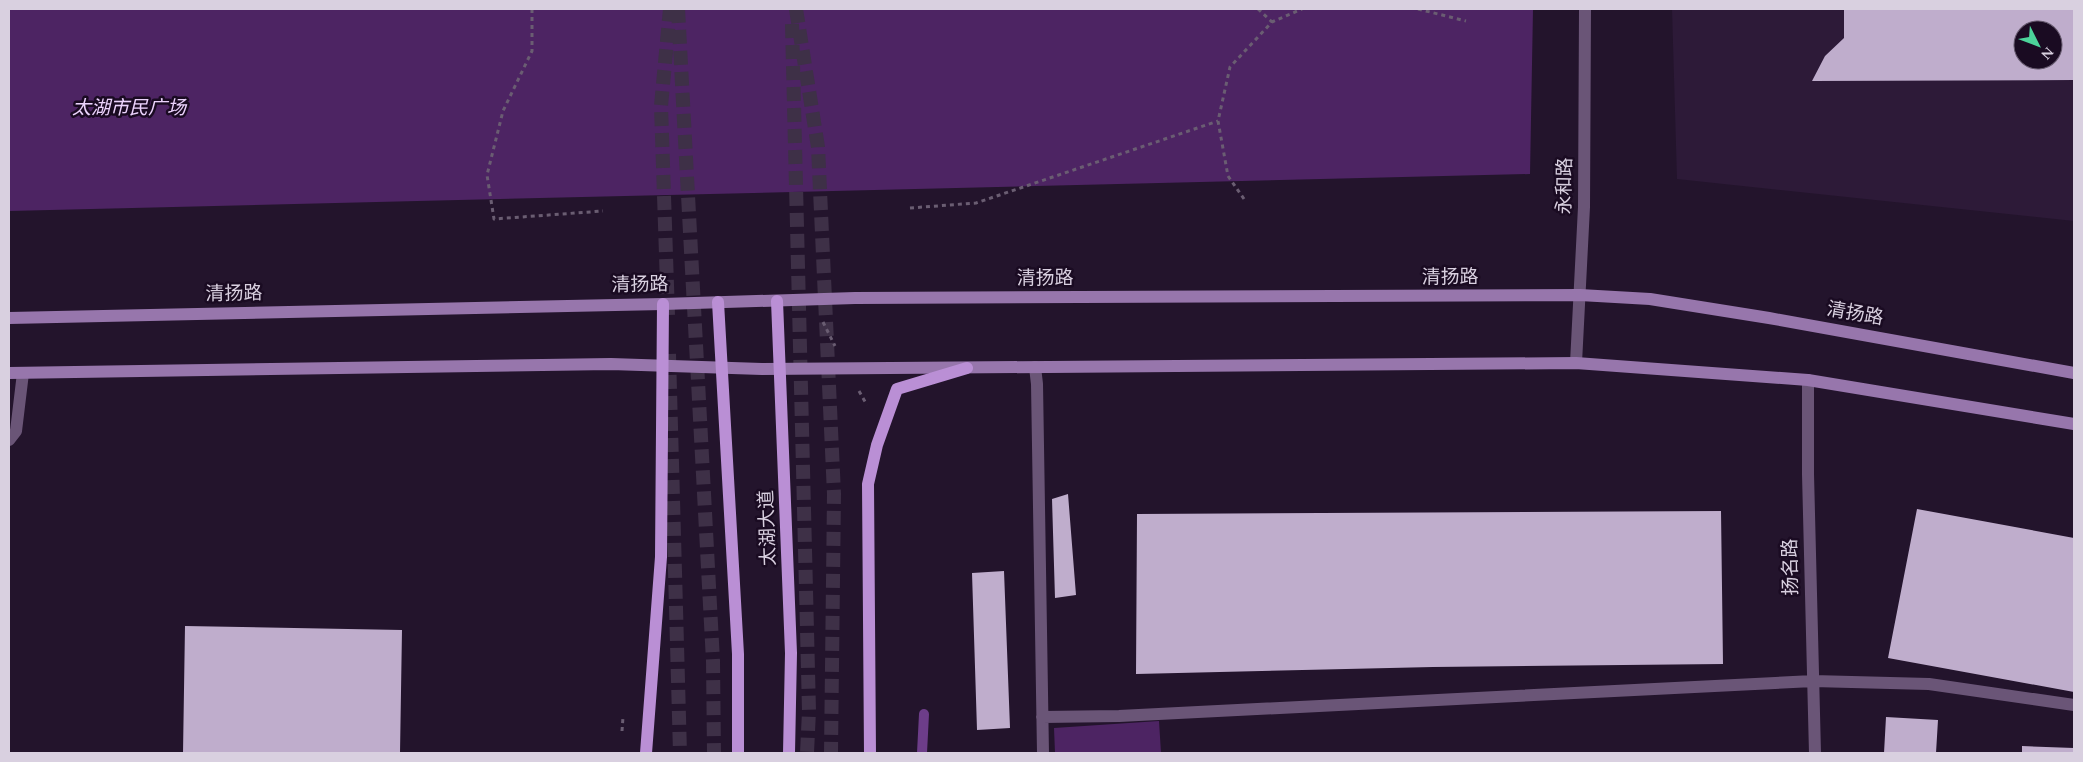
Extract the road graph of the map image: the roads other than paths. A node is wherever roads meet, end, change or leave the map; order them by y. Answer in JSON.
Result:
{"nodes":[{"id":1,"x":1585,"y":9,"type":"edge"},
{"id":2,"x":1580,"y":295,"type":"junction"},
{"id":3,"x":777,"y":301,"type":"junction"},
{"id":4,"x":718,"y":302,"type":"junction"},
{"id":5,"x":664,"y":304,"type":"junction"},
{"id":6,"x":9,"y":318,"type":"edge"},
{"id":7,"x":1576,"y":363,"type":"junction"},
{"id":8,"x":662,"y":366,"type":"junction"},
{"id":9,"x":1035,"y":367,"type":"junction"},
{"id":10,"x":721,"y":368,"type":"junction"},
{"id":11,"x":967,"y":368,"type":"junction"},
{"id":12,"x":781,"y":369,"type":"junction"},
{"id":13,"x":9,"y":373,"type":"edge"},
{"id":14,"x":23,"y":373,"type":"junction"},
{"id":15,"x":2074,"y":373,"type":"edge"},
{"id":16,"x":1808,"y":380,"type":"junction"},
{"id":17,"x":2074,"y":424,"type":"edge"},
{"id":18,"x":9,"y":440,"type":"edge"},
{"id":19,"x":1813,"y":681,"type":"junction"},
{"id":20,"x":2074,"y":706,"type":"edge"},
{"id":21,"x":1042,"y":717,"type":"junction"},
{"id":22,"x":646,"y":753,"type":"edge"},
{"id":23,"x":738,"y":753,"type":"edge"},
{"id":24,"x":789,"y":753,"type":"edge"},
{"id":25,"x":870,"y":753,"type":"edge"},
{"id":26,"x":1043,"y":753,"type":"edge"},
{"id":27,"x":1815,"y":753,"type":"edge"}],
"edges":[{"from":1,"to":2,"type":"street","name":"永和路"},
{"from":2,"to":3,"type":"main road","name":"清扬路"},
{"from":2,"to":7,"type":"street","name":"永和路"},
{"from":2,"to":15,"type":"main road","name":"清扬路"},
{"from":3,"to":4,"type":"main road","name":"清扬路"},
{"from":3,"to":12,"type":"main road","name":"太湖大道"},
{"from":4,"to":5,"type":"main road","name":"清扬路"},
{"from":4,"to":10,"type":"main road","name":"太湖大道"},
{"from":5,"to":6,"type":"main road","name":"清扬路"},
{"from":5,"to":8,"type":"main road"},
{"from":7,"to":9,"type":"main road"},
{"from":7,"to":16,"type":"main road"},
{"from":8,"to":10,"type":"main road"},
{"from":8,"to":14,"type":"main road"},
{"from":8,"to":22,"type":"main road"},
{"from":9,"to":11,"type":"main road"},
{"from":9,"to":21,"type":"street"},
{"from":10,"to":12,"type":"main road"},
{"from":10,"to":23,"type":"main road","name":"太湖大道"},
{"from":11,"to":12,"type":"main road"},
{"from":11,"to":25,"type":"main road"},
{"from":12,"to":24,"type":"main road","name":"太湖大道"},
{"from":13,"to":14,"type":"main road"},
{"from":14,"to":18,"type":"street"},
{"from":16,"to":17,"type":"main road"},
{"from":16,"to":19,"type":"street","name":"扬名路"},
{"from":19,"to":20,"type":"street"},
{"from":19,"to":21,"type":"street"},
{"from":19,"to":27,"type":"street","name":"扬名路"},
{"from":21,"to":26,"type":"street"}]}
